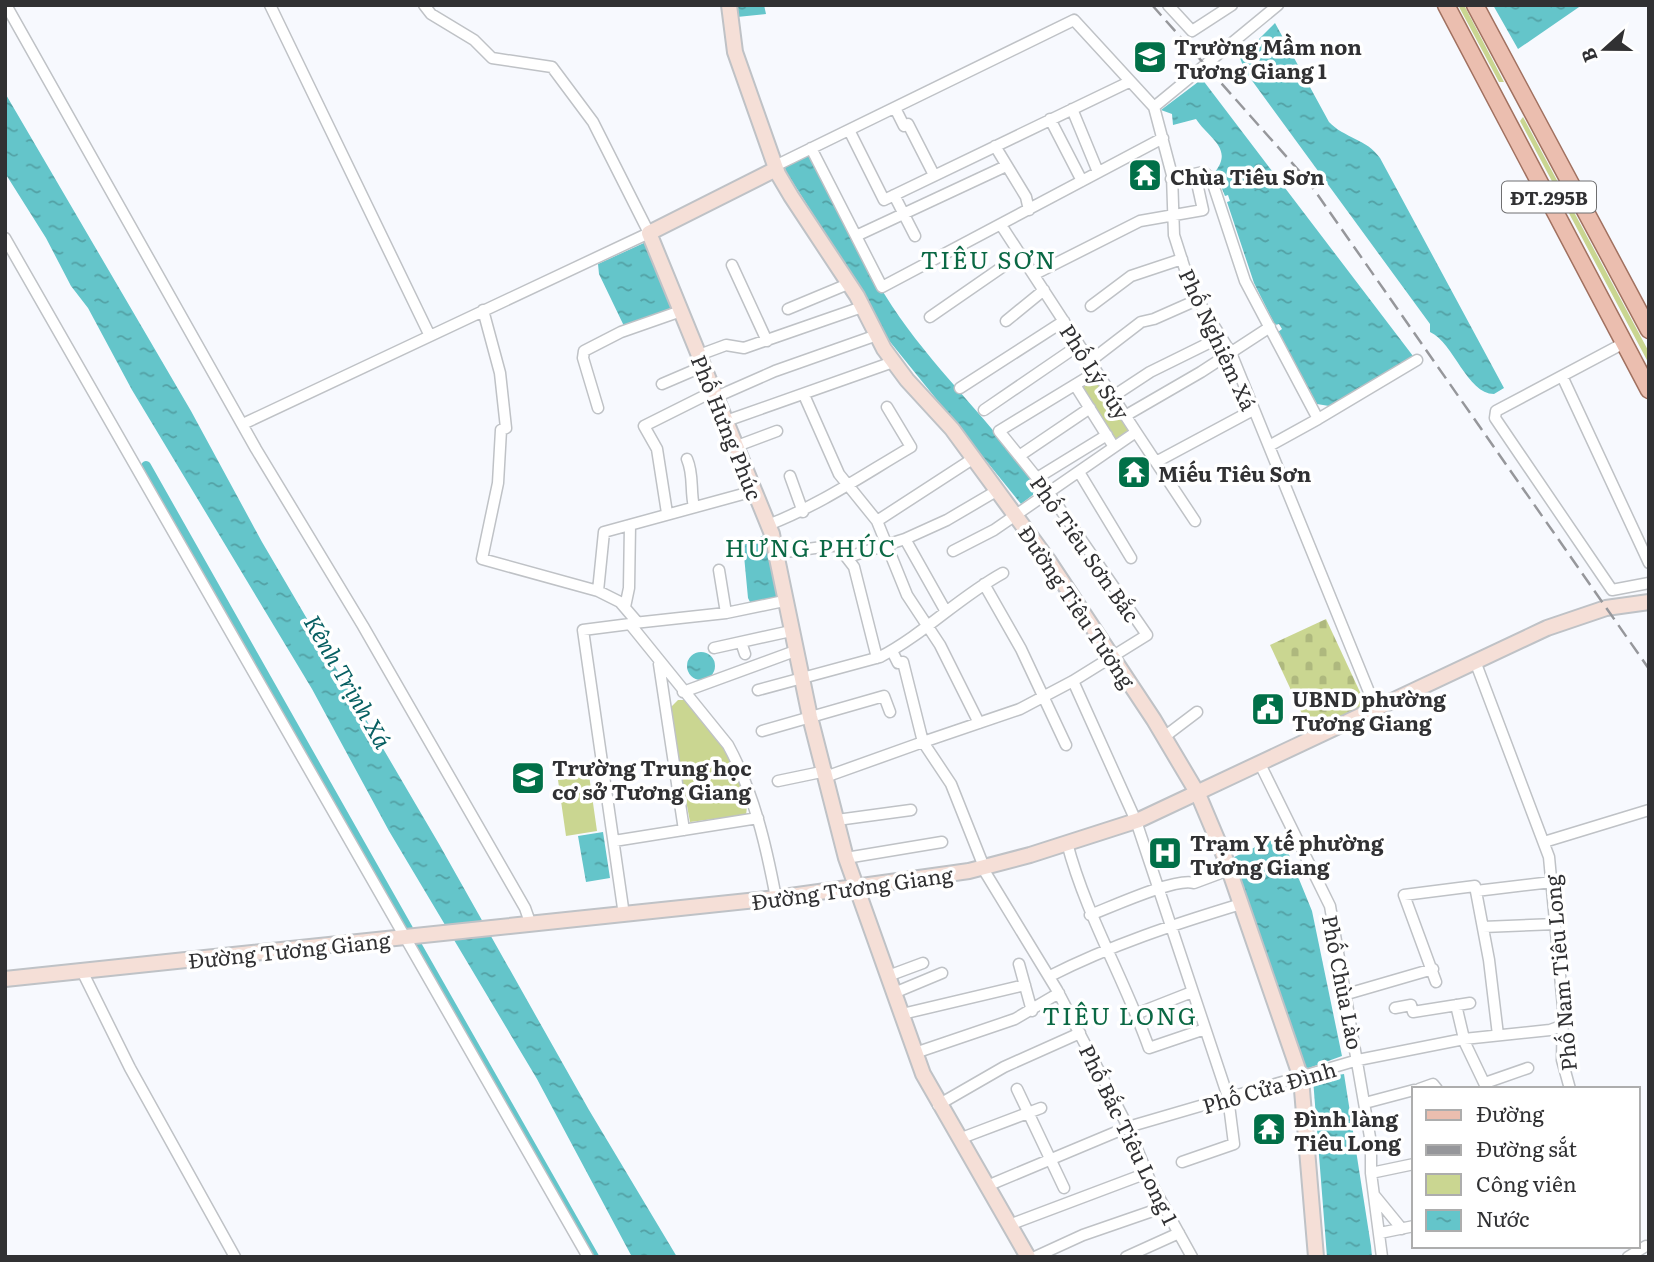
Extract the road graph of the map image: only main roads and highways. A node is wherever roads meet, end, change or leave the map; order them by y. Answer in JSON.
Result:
{"nodes":[{"id":1,"x":1446,"y":5,"type":"edge"},
{"id":2,"x":1475,"y":5,"type":"edge"},
{"id":3,"x":1525,"y":96,"type":"junction"},
{"id":4,"x":1502,"y":107,"type":"junction"},
{"id":5,"x":1649,"y":330,"type":"edge"},
{"id":6,"x":1649,"y":390,"type":"edge"}],
"edges":[{"from":1,"to":4,"type":"main road","number":"ĐT.295B"},
{"from":2,"to":3,"type":"main road","number":"ĐT.295B"},
{"from":3,"to":4,"type":"main road"},
{"from":3,"to":5,"type":"main road","number":"ĐT.295B"},
{"from":4,"to":6,"type":"main road","number":"ĐT.295B"}]}
